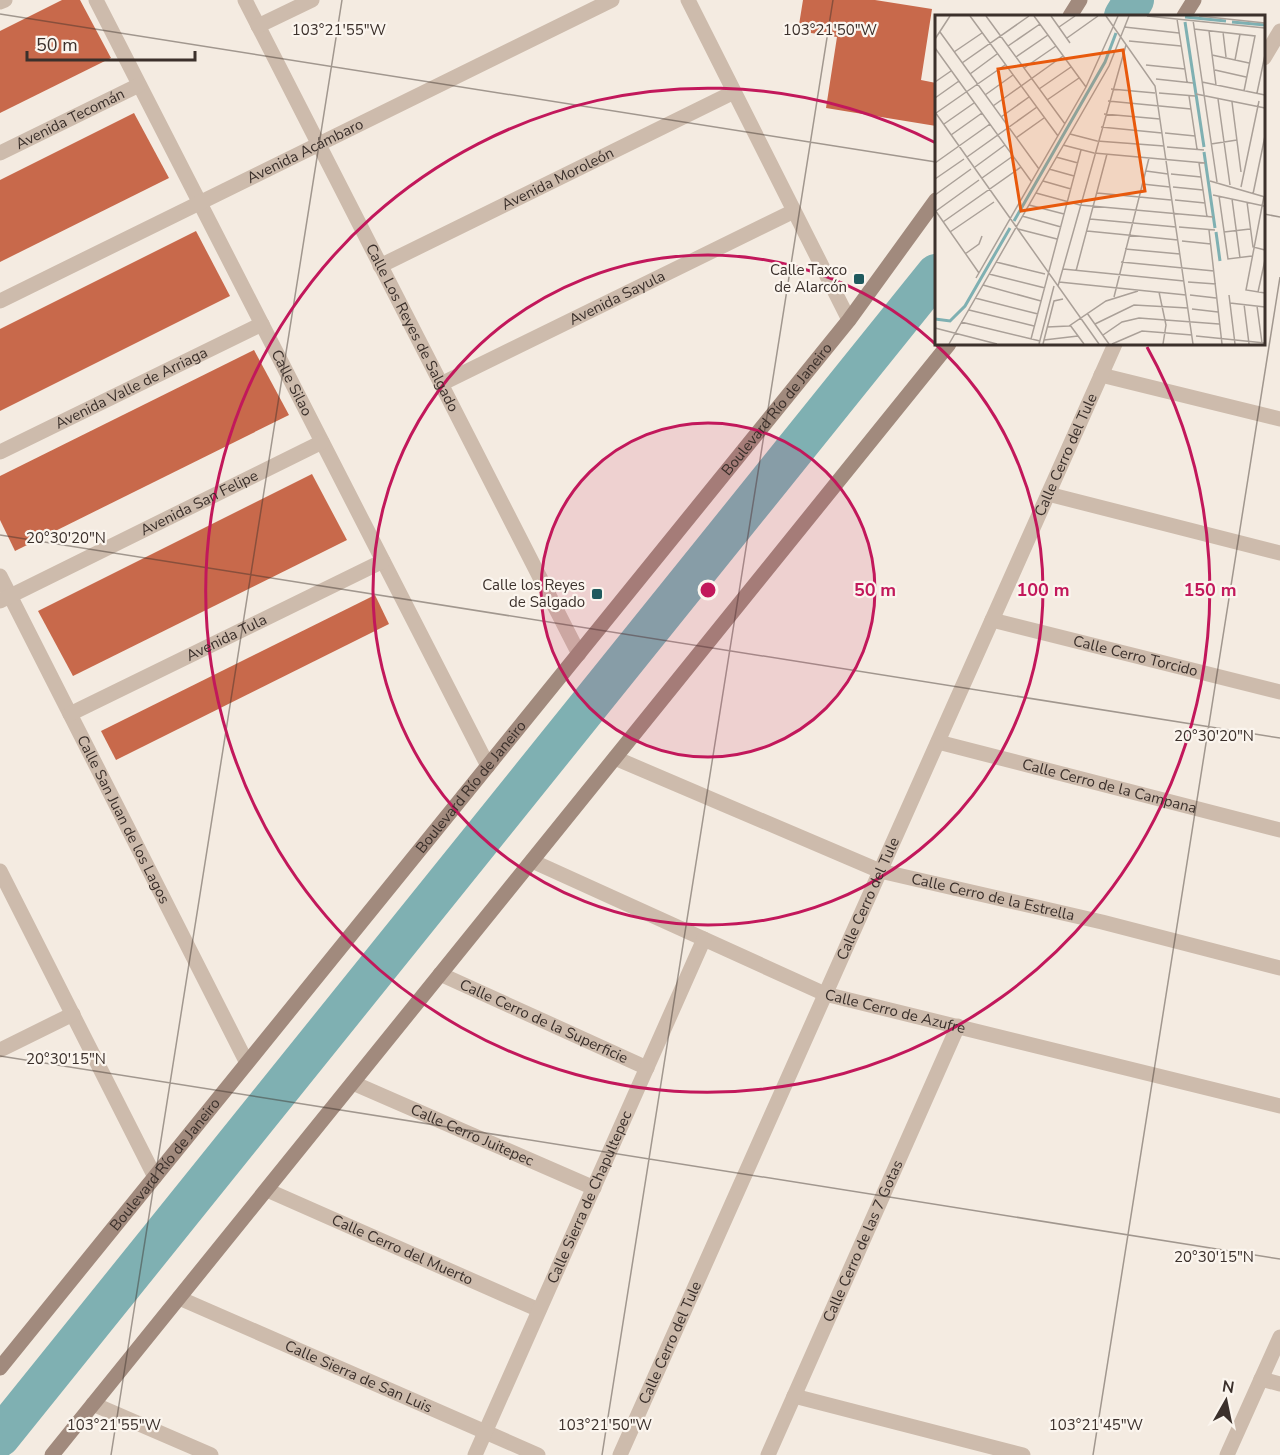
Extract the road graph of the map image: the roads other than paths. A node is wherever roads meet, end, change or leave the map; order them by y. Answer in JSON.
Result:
{"nodes":[{"id":1,"x":4,"y":0,"type":"edge"},
{"id":2,"x":96,"y":0,"type":"edge"},
{"id":3,"x":245,"y":0,"type":"edge"},
{"id":4,"x":312,"y":0,"type":"edge"},
{"id":5,"x":612,"y":0,"type":"edge"},
{"id":6,"x":688,"y":0,"type":"edge"},
{"id":7,"x":1080,"y":0,"type":"edge"},
{"id":8,"x":1194,"y":0,"type":"edge"},
{"id":9,"x":0,"y":2,"type":"edge"},
{"id":10,"x":1071,"y":15,"type":"edge"},
{"id":11,"x":1185,"y":15,"type":"edge"},
{"id":12,"x":258,"y":26,"type":"junction"},
{"id":13,"x":1280,"y":31,"type":"edge"},
{"id":14,"x":1265,"y":55,"type":"edge"},
{"id":15,"x":139,"y":85,"type":"junction"},
{"id":16,"x":734,"y":92,"type":"junction"},
{"id":17,"x":319,"y":144,"type":"junction"},
{"id":18,"x":0,"y":153,"type":"edge"},
{"id":19,"x":935,"y":201,"type":"edge"},
{"id":20,"x":200,"y":203,"type":"junction"},
{"id":21,"x":794,"y":211,"type":"junction"},
{"id":22,"x":380,"y":266,"type":"junction"},
{"id":23,"x":0,"y":301,"type":"edge"},
{"id":24,"x":849,"y":320,"type":"junction"},
{"id":25,"x":262,"y":324,"type":"junction"},
{"id":26,"x":948,"y":345,"type":"edge"},
{"id":27,"x":1115,"y":345,"type":"edge"},
{"id":28,"x":1101,"y":375,"type":"junction"},
{"id":29,"x":441,"y":384,"type":"junction"},
{"id":30,"x":1280,"y":419,"type":"edge"},
{"id":31,"x":322,"y":442,"type":"junction"},
{"id":32,"x":0,"y":452,"type":"edge"},
{"id":33,"x":1048,"y":494,"type":"junction"},
{"id":34,"x":1280,"y":553,"type":"edge"},
{"id":35,"x":383,"y":561,"type":"junction"},
{"id":36,"x":0,"y":576,"type":"edge"},
{"id":37,"x":5,"y":598,"type":"edge"},
{"id":38,"x":992,"y":620,"type":"junction"},
{"id":39,"x":579,"y":654,"type":"junction"},
{"id":40,"x":1280,"y":692,"type":"edge"},
{"id":41,"x":70,"y":714,"type":"junction"},
{"id":42,"x":938,"y":742,"type":"junction"},
{"id":43,"x":615,"y":758,"type":"junction"},
{"id":44,"x":488,"y":766,"type":"junction"},
{"id":45,"x":1280,"y":830,"type":"edge"},
{"id":46,"x":532,"y":861,"type":"junction"},
{"id":47,"x":0,"y":871,"type":"edge"},
{"id":48,"x":880,"y":871,"type":"junction"},
{"id":49,"x":6,"y":899,"type":"edge"},
{"id":50,"x":704,"y":939,"type":"junction"},
{"id":51,"x":1280,"y":968,"type":"edge"},
{"id":52,"x":440,"y":974,"type":"junction"},
{"id":53,"x":825,"y":994,"type":"junction"},
{"id":54,"x":73,"y":1014,"type":"junction"},
{"id":55,"x":958,"y":1026,"type":"junction"},
{"id":56,"x":0,"y":1050,"type":"edge"},
{"id":57,"x":247,"y":1063,"type":"junction"},
{"id":58,"x":647,"y":1068,"type":"junction"},
{"id":59,"x":353,"y":1083,"type":"junction"},
{"id":60,"x":1280,"y":1106,"type":"edge"},
{"id":61,"x":155,"y":1176,"type":"junction"},
{"id":62,"x":594,"y":1188,"type":"junction"},
{"id":63,"x":267,"y":1190,"type":"junction"},
{"id":64,"x":179,"y":1298,"type":"junction"},
{"id":65,"x":539,"y":1310,"type":"junction"},
{"id":66,"x":1280,"y":1337,"type":"edge"},
{"id":67,"x":0,"y":1368,"type":"edge"},
{"id":68,"x":1261,"y":1379,"type":"junction"},
{"id":69,"x":1280,"y":1384,"type":"edge"},
{"id":70,"x":794,"y":1396,"type":"junction"},
{"id":71,"x":93,"y":1404,"type":"junction"},
{"id":72,"x":485,"y":1432,"type":"junction"},
{"id":73,"x":52,"y":1455,"type":"edge"},
{"id":74,"x":211,"y":1455,"type":"edge"},
{"id":75,"x":475,"y":1455,"type":"edge"},
{"id":76,"x":538,"y":1455,"type":"edge"},
{"id":77,"x":620,"y":1455,"type":"edge"},
{"id":78,"x":768,"y":1455,"type":"edge"},
{"id":79,"x":1023,"y":1455,"type":"edge"},
{"id":80,"x":1227,"y":1455,"type":"edge"}],
"edges":[{"from":1,"to":9,"type":"street"},
{"from":2,"to":15,"type":"street","name":"Calle Silao"},
{"from":3,"to":12,"type":"street","name":"Calle Los Reyes de Salgado"},
{"from":4,"to":12,"type":"street"},
{"from":5,"to":17,"type":"street","name":"Avenida Acámbaro"},
{"from":6,"to":16,"type":"street"},
{"from":7,"to":10,"type":"street"},
{"from":8,"to":11,"type":"street"},
{"from":12,"to":17,"type":"street","name":"Calle Los Reyes de Salgado"},
{"from":13,"to":14,"type":"street"},
{"from":15,"to":18,"type":"street","name":"Avenida Tecomán"},
{"from":15,"to":20,"type":"street","name":"Calle Silao"},
{"from":16,"to":21,"type":"street"},
{"from":16,"to":22,"type":"street","name":"Avenida Moroleón"},
{"from":17,"to":20,"type":"street","name":"Avenida Acámbaro"},
{"from":17,"to":22,"type":"street","name":"Calle Los Reyes de Salgado"},
{"from":19,"to":24,"type":"street","name":"Boulevard Río de Janeiro"},
{"from":20,"to":23,"type":"street","name":"Avenida Acámbaro"},
{"from":20,"to":25,"type":"street","name":"Calle Silao"},
{"from":21,"to":24,"type":"street"},
{"from":21,"to":29,"type":"street","name":"Avenida Sayula"},
{"from":22,"to":29,"type":"street","name":"Calle Los Reyes de Salgado"},
{"from":24,"to":39,"type":"street","name":"Boulevard Río de Janeiro"},
{"from":25,"to":31,"type":"street","name":"Calle Silao"},
{"from":25,"to":32,"type":"street","name":"Avenida Valle de Arriaga"},
{"from":26,"to":43,"type":"street"},
{"from":27,"to":28,"type":"street","name":"Calle Cerro del Tule"},
{"from":28,"to":30,"type":"street"},
{"from":28,"to":33,"type":"street","name":"Calle Cerro del Tule"},
{"from":29,"to":39,"type":"street","name":"Calle Los Reyes de Salgado"},
{"from":31,"to":35,"type":"street","name":"Calle Silao"},
{"from":31,"to":37,"type":"street","name":"Avenida San Felipe"},
{"from":33,"to":34,"type":"street"},
{"from":33,"to":38,"type":"street","name":"Calle Cerro del Tule"},
{"from":35,"to":41,"type":"street","name":"Avenida Tula"},
{"from":35,"to":44,"type":"street","name":"Calle Silao"},
{"from":36,"to":37,"type":"street","name":"Calle San Juan de los Lagos"},
{"from":37,"to":41,"type":"street","name":"Calle San Juan de los Lagos"},
{"from":38,"to":40,"type":"street","name":"Calle Cerro Torcido"},
{"from":38,"to":42,"type":"street","name":"Calle Cerro del Tule"},
{"from":39,"to":44,"type":"street","name":"Boulevard Río de Janeiro"},
{"from":41,"to":57,"type":"street","name":"Calle San Juan de los Lagos"},
{"from":42,"to":45,"type":"street","name":"Calle Cerro de la Campana"},
{"from":42,"to":48,"type":"street","name":"Calle Cerro del Tule"},
{"from":43,"to":46,"type":"street"},
{"from":43,"to":48,"type":"street","name":"Calle Cerro de la Estrella"},
{"from":44,"to":57,"type":"street","name":"Boulevard Río de Janeiro"},
{"from":46,"to":50,"type":"street","name":"Calle Cerro de Azufre"},
{"from":46,"to":52,"type":"street"},
{"from":47,"to":49,"type":"street"},
{"from":48,"to":51,"type":"street","name":"Calle Cerro de la Estrella"},
{"from":48,"to":53,"type":"street","name":"Calle Cerro del Tule"},
{"from":49,"to":54,"type":"street"},
{"from":50,"to":53,"type":"street","name":"Calle Cerro de Azufre"},
{"from":50,"to":58,"type":"street","name":"Calle Sierra de Chapultepec"},
{"from":52,"to":58,"type":"street","name":"Calle Cerro de la Superficie"},
{"from":52,"to":59,"type":"street"},
{"from":53,"to":55,"type":"street","name":"Calle Cerro de Azufre"},
{"from":53,"to":77,"type":"street","name":"Calle Cerro del Tule"},
{"from":54,"to":56,"type":"street"},
{"from":54,"to":61,"type":"street"},
{"from":55,"to":60,"type":"street","name":"Calle Cerro de Azufre"},
{"from":55,"to":70,"type":"street","name":"Calle Cerro de las 7 Gotas"},
{"from":57,"to":61,"type":"street","name":"Boulevard Río de Janeiro"},
{"from":58,"to":62,"type":"street","name":"Calle Sierra de Chapultepec"},
{"from":59,"to":62,"type":"street","name":"Calle Cerro Juitepec"},
{"from":59,"to":63,"type":"street"},
{"from":61,"to":67,"type":"street","name":"Boulevard Río de Janeiro"},
{"from":62,"to":65,"type":"street","name":"Calle Sierra de Chapultepec"},
{"from":63,"to":64,"type":"street"},
{"from":63,"to":65,"type":"street","name":"Calle Cerro del Muerto"},
{"from":64,"to":71,"type":"street"},
{"from":64,"to":72,"type":"street","name":"Calle Sierra de San Luis"},
{"from":65,"to":72,"type":"street","name":"Calle Sierra de Chapultepec"},
{"from":66,"to":68,"type":"street"},
{"from":68,"to":69,"type":"street"},
{"from":68,"to":80,"type":"street"},
{"from":70,"to":78,"type":"street","name":"Calle Cerro de las 7 Gotas"},
{"from":70,"to":79,"type":"street"},
{"from":71,"to":73,"type":"street"},
{"from":71,"to":74,"type":"street"},
{"from":72,"to":75,"type":"street","name":"Calle Sierra de Chapultepec"},
{"from":72,"to":76,"type":"street","name":"Calle Sierra de San Luis"}]}
